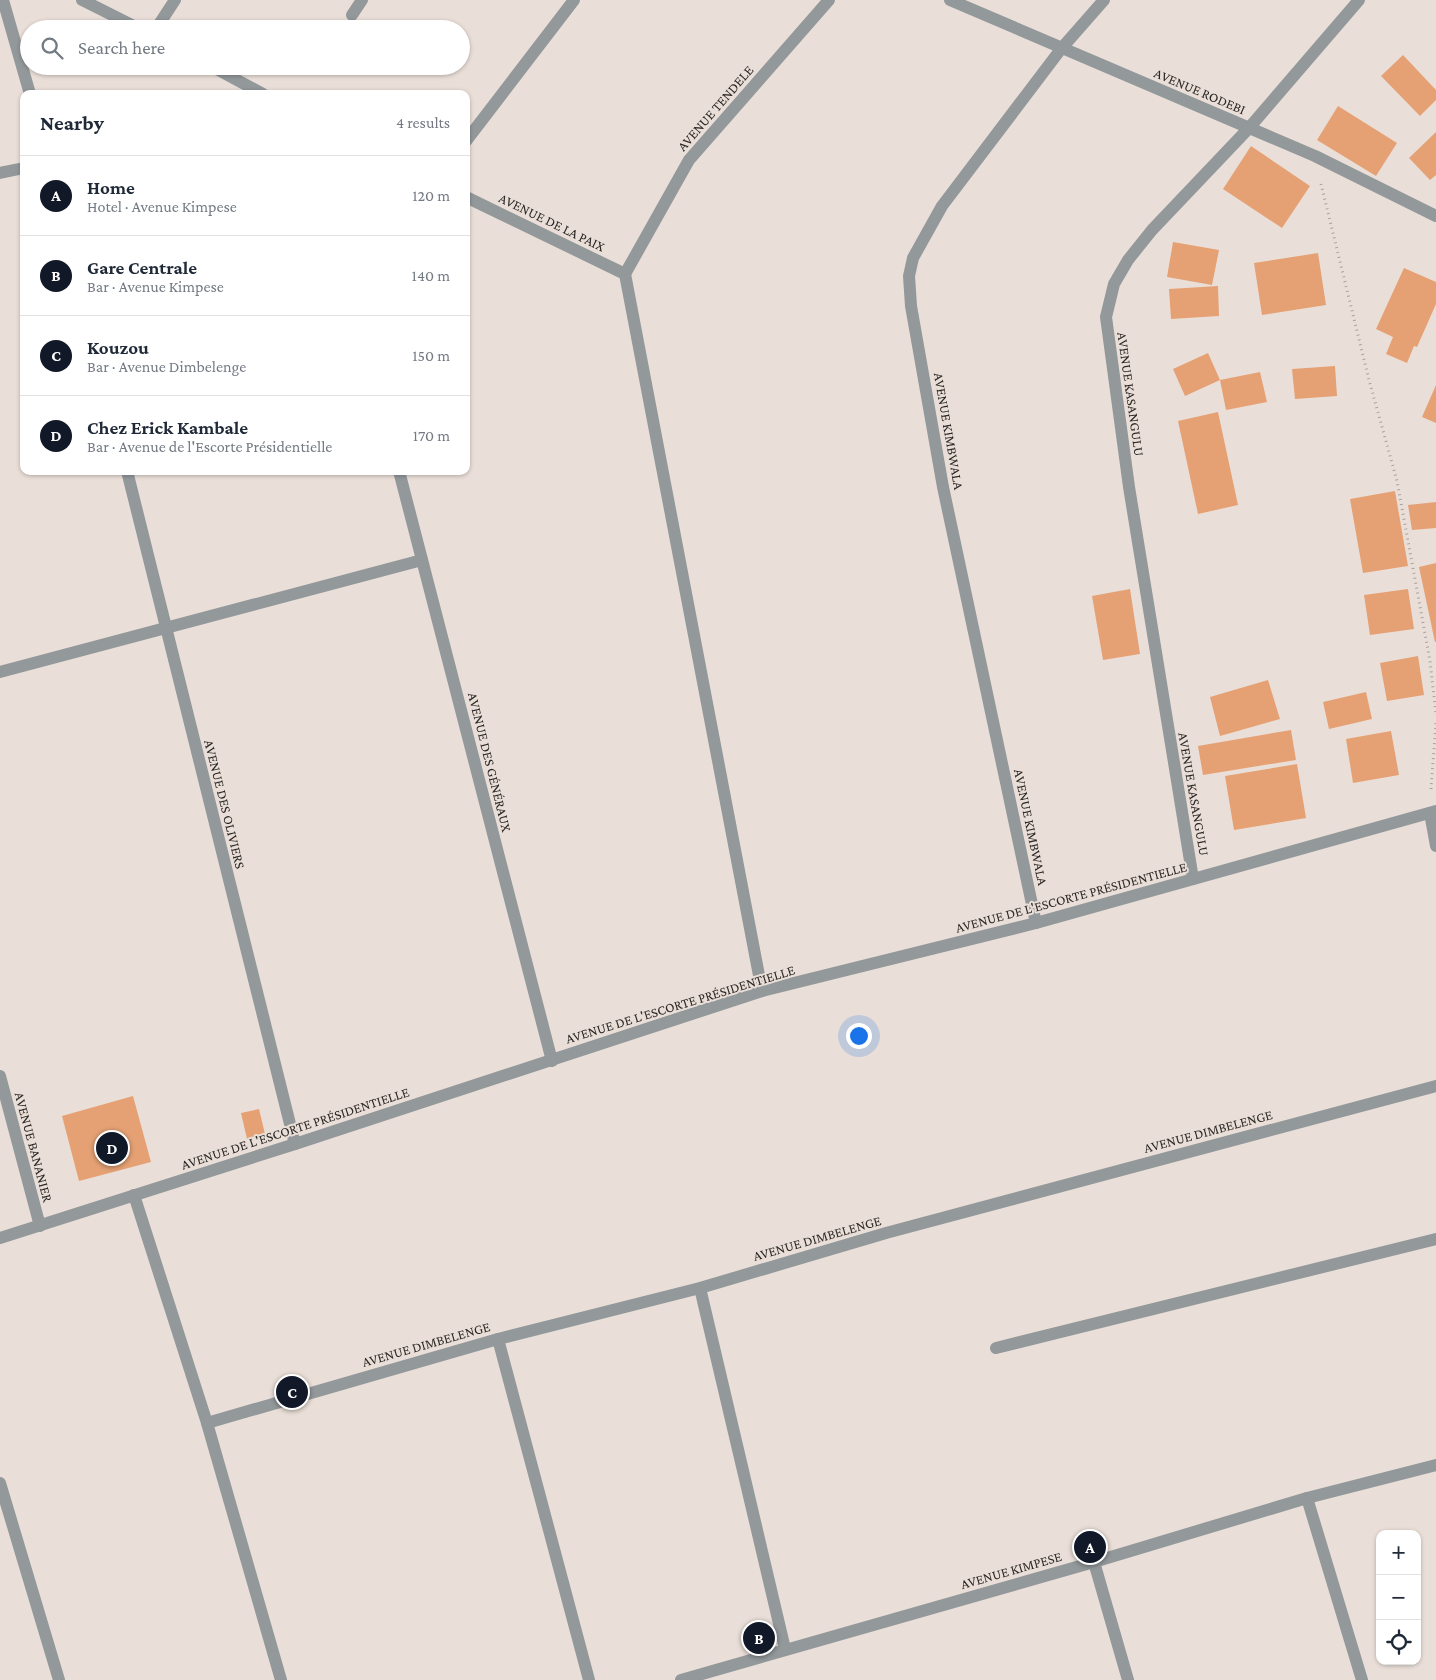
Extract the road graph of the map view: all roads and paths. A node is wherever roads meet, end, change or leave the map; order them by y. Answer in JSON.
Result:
{"nodes":[{"id":1,"x":3,"y":0,"type":"edge"},
{"id":2,"x":82,"y":0,"type":"edge"},
{"id":3,"x":175,"y":0,"type":"edge"},
{"id":4,"x":362,"y":0,"type":"edge"},
{"id":5,"x":574,"y":0,"type":"edge"},
{"id":6,"x":829,"y":0,"type":"edge"},
{"id":7,"x":950,"y":0,"type":"edge"},
{"id":8,"x":1104,"y":0,"type":"edge"},
{"id":9,"x":1359,"y":0,"type":"edge"},
{"id":10,"x":352,"y":15,"type":"dead end"},
{"id":11,"x":122,"y":20,"type":"edge"},
{"id":12,"x":162,"y":20,"type":"edge"},
{"id":13,"x":1061,"y":49,"type":"junction"},
{"id":14,"x":20,"y":59,"type":"edge"},
{"id":15,"x":25,"y":75,"type":"edge"},
{"id":16,"x":228,"y":75,"type":"edge"},
{"id":17,"x":29,"y":90,"type":"edge"},
{"id":18,"x":256,"y":90,"type":"edge"},
{"id":19,"x":1249,"y":128,"type":"junction"},
{"id":20,"x":470,"y":136,"type":"edge"},
{"id":21,"x":1314,"y":156,"type":"junction"},
{"id":22,"x":20,"y":169,"type":"edge"},
{"id":23,"x":0,"y":172,"type":"edge"},
{"id":24,"x":470,"y":199,"type":"edge"},
{"id":25,"x":1436,"y":216,"type":"edge"},
{"id":26,"x":625,"y":274,"type":"junction"},
{"id":27,"x":128,"y":475,"type":"edge"},
{"id":28,"x":400,"y":475,"type":"edge"},
{"id":29,"x":422,"y":560,"type":"junction"},
{"id":30,"x":165,"y":626,"type":"junction"},
{"id":31,"x":0,"y":672,"type":"edge"},
{"id":32,"x":1436,"y":714,"type":"edge"},
{"id":33,"x":1436,"y":722,"type":"edge"},
{"id":34,"x":1433,"y":812,"type":"edge"},
{"id":35,"x":1436,"y":846,"type":"edge"},
{"id":36,"x":1193,"y":879,"type":"junction"},
{"id":37,"x":1036,"y":923,"type":"junction"},
{"id":38,"x":762,"y":991,"type":"junction"},
{"id":39,"x":552,"y":1061,"type":"junction"},
{"id":40,"x":0,"y":1076,"type":"edge"},
{"id":41,"x":1436,"y":1086,"type":"edge"},
{"id":42,"x":295,"y":1144,"type":"junction"},
{"id":43,"x":134,"y":1195,"type":"junction"},
{"id":44,"x":40,"y":1226,"type":"junction"},
{"id":45,"x":0,"y":1238,"type":"edge"},
{"id":46,"x":1436,"y":1239,"type":"edge"},
{"id":47,"x":700,"y":1288,"type":"junction"},
{"id":48,"x":498,"y":1339,"type":"junction"},
{"id":49,"x":996,"y":1348,"type":"dead end"},
{"id":50,"x":207,"y":1422,"type":"junction"},
{"id":51,"x":1436,"y":1465,"type":"edge"},
{"id":52,"x":0,"y":1483,"type":"edge"},
{"id":53,"x":1307,"y":1498,"type":"junction"},
{"id":54,"x":1094,"y":1562,"type":"junction"},
{"id":55,"x":785,"y":1649,"type":"junction"},
{"id":56,"x":59,"y":1680,"type":"edge"},
{"id":57,"x":281,"y":1680,"type":"edge"},
{"id":58,"x":589,"y":1680,"type":"edge"},
{"id":59,"x":682,"y":1680,"type":"edge"},
{"id":60,"x":1128,"y":1680,"type":"edge"},
{"id":61,"x":1362,"y":1680,"type":"edge"}],
"edges":[{"from":1,"to":14,"type":"street"},
{"from":2,"to":11,"type":"street"},
{"from":3,"to":12,"type":"street"},
{"from":4,"to":10,"type":"street"},
{"from":5,"to":20,"type":"street"},
{"from":6,"to":26,"type":"street","name":"AVENUE TENDELE"},
{"from":7,"to":13,"type":"street","name":"AVENUE RODEBI"},
{"from":8,"to":13,"type":"street","name":"AVENUE KIMBWALA"},
{"from":9,"to":19,"type":"street","name":"AVENUE KASANGULU"},
{"from":13,"to":19,"type":"street","name":"AVENUE RODEBI"},
{"from":13,"to":37,"type":"street","name":"AVENUE KIMBWALA"},
{"from":15,"to":17,"type":"street"},
{"from":16,"to":18,"type":"street"},
{"from":19,"to":21,"type":"street","name":"AVENUE RODEBI"},
{"from":19,"to":36,"type":"street","name":"AVENUE KASANGULU"},
{"from":21,"to":25,"type":"street","name":"AVENUE RODEBI"},
{"from":21,"to":32,"type":"path"},
{"from":22,"to":23,"type":"street"},
{"from":24,"to":26,"type":"street","name":"AVENUE DE LA PAIX"},
{"from":26,"to":38,"type":"street"},
{"from":27,"to":30,"type":"street","name":"AVENUE DES OLIVIERS"},
{"from":28,"to":29,"type":"street","name":"AVENUE DES GÉNÉRAUX"},
{"from":29,"to":30,"type":"street"},
{"from":29,"to":39,"type":"street","name":"AVENUE DES GÉNÉRAUX"},
{"from":30,"to":31,"type":"street"},
{"from":30,"to":42,"type":"street","name":"AVENUE DES OLIVIERS"},
{"from":33,"to":34,"type":"path"},
{"from":34,"to":35,"type":"street"},
{"from":34,"to":36,"type":"street","name":"AVENUE DE L'ESCORTE PRÉSIDENTIELLE"},
{"from":36,"to":37,"type":"street","name":"AVENUE DE L'ESCORTE PRÉSIDENTIELLE"},
{"from":37,"to":38,"type":"street","name":"AVENUE DE L'ESCORTE PRÉSIDENTIELLE"},
{"from":38,"to":39,"type":"street","name":"AVENUE DE L'ESCORTE PRÉSIDENTIELLE"},
{"from":39,"to":42,"type":"street","name":"AVENUE DE L'ESCORTE PRÉSIDENTIELLE"},
{"from":40,"to":44,"type":"street","name":"AVENUE BANANIER"},
{"from":41,"to":47,"type":"street","name":"AVENUE DIMBELENGE"},
{"from":42,"to":43,"type":"street","name":"AVENUE DE L'ESCORTE PRÉSIDENTIELLE"},
{"from":43,"to":44,"type":"street","name":"AVENUE DE L'ESCORTE PRÉSIDENTIELLE"},
{"from":43,"to":50,"type":"street"},
{"from":44,"to":45,"type":"street","name":"AVENUE DE L'ESCORTE PRÉSIDENTIELLE"},
{"from":46,"to":49,"type":"street"},
{"from":47,"to":48,"type":"street","name":"AVENUE DIMBELENGE"},
{"from":47,"to":55,"type":"street"},
{"from":48,"to":50,"type":"street","name":"AVENUE DIMBELENGE"},
{"from":48,"to":58,"type":"street"},
{"from":50,"to":57,"type":"street"},
{"from":51,"to":53,"type":"street","name":"AVENUE KIMPESE"},
{"from":52,"to":56,"type":"street"},
{"from":53,"to":54,"type":"street","name":"AVENUE KIMPESE"},
{"from":53,"to":61,"type":"street"},
{"from":54,"to":55,"type":"street","name":"AVENUE KIMPESE"},
{"from":54,"to":60,"type":"street"},
{"from":55,"to":59,"type":"street","name":"AVENUE KIMPESE"}]}
